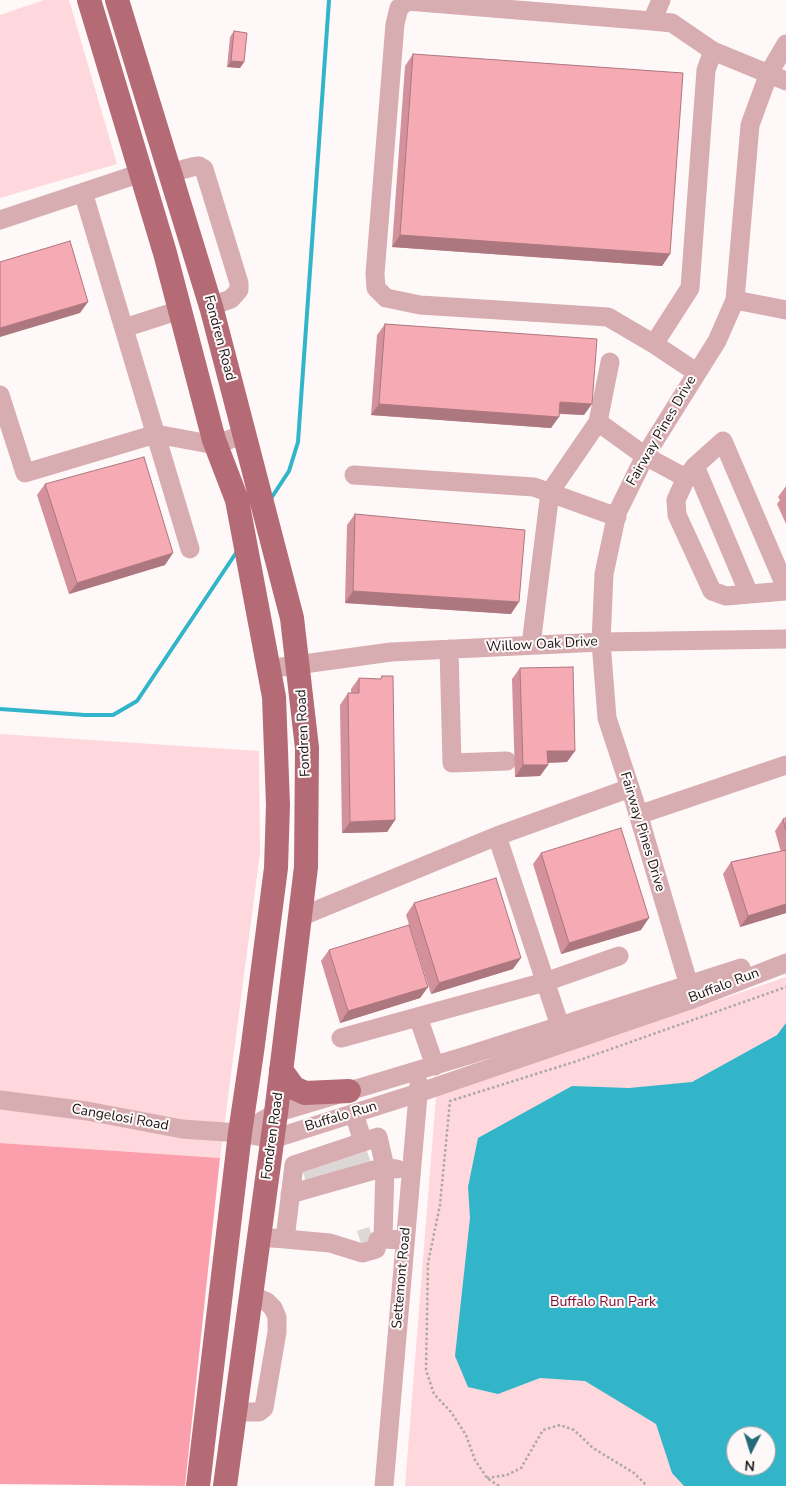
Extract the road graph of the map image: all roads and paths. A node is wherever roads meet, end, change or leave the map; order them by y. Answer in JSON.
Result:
{"nodes":[{"id":1,"x":89,"y":0,"type":"edge"},
{"id":2,"x":117,"y":0,"type":"edge"},
{"id":3,"x":661,"y":0,"type":"edge"},
{"id":4,"x":399,"y":4,"type":"edge"},
{"id":5,"x":652,"y":21,"type":"junction"},
{"id":6,"x":786,"y":44,"type":"edge"},
{"id":7,"x":713,"y":50,"type":"junction"},
{"id":8,"x":769,"y":73,"type":"junction"},
{"id":9,"x":786,"y":81,"type":"edge"},
{"id":10,"x":167,"y":164,"type":"junction"},
{"id":11,"x":140,"y":168,"type":"junction"},
{"id":12,"x":83,"y":192,"type":"junction"},
{"id":13,"x":0,"y":220,"type":"edge"},
{"id":14,"x":209,"y":300,"type":"junction"},
{"id":15,"x":735,"y":300,"type":"junction"},
{"id":16,"x":179,"y":306,"type":"junction"},
{"id":17,"x":786,"y":310,"type":"edge"},
{"id":18,"x":124,"y":328,"type":"junction"},
{"id":19,"x":654,"y":344,"type":"junction"},
{"id":20,"x":610,"y":362,"type":"dead end"},
{"id":21,"x":696,"y":372,"type":"junction"},
{"id":22,"x":0,"y":395,"type":"edge"},
{"id":23,"x":598,"y":422,"type":"junction"},
{"id":24,"x":156,"y":434,"type":"junction"},
{"id":25,"x":244,"y":434,"type":"junction"},
{"id":26,"x":215,"y":445,"type":"junction"},
{"id":27,"x":645,"y":456,"type":"junction"},
{"id":28,"x":690,"y":472,"type":"junction"},
{"id":29,"x":354,"y":475,"type":"dead end"},
{"id":30,"x":550,"y":492,"type":"junction"},
{"id":31,"x":616,"y":517,"type":"junction"},
{"id":32,"x":190,"y":549,"type":"dead end"},
{"id":33,"x":786,"y":589,"type":"edge"},
{"id":34,"x":749,"y":594,"type":"junction"},
{"id":35,"x":786,"y":639,"type":"edge"},
{"id":36,"x":601,"y":642,"type":"junction"},
{"id":37,"x":531,"y":646,"type":"junction"},
{"id":38,"x":449,"y":649,"type":"junction"},
{"id":39,"x":299,"y":665,"type":"junction"},
{"id":40,"x":267,"y":669,"type":"junction"},
{"id":41,"x":507,"y":761,"type":"dead end"},
{"id":42,"x":786,"y":765,"type":"edge"},
{"id":43,"x":630,"y":788,"type":"junction"},
{"id":44,"x":638,"y":815,"type":"junction"},
{"id":45,"x":497,"y":836,"type":"junction"},
{"id":46,"x":306,"y":867,"type":"junction"},
{"id":47,"x":276,"y":868,"type":"junction"},
{"id":48,"x":300,"y":917,"type":"junction"},
{"id":49,"x":786,"y":954,"type":"edge"},
{"id":50,"x":619,"y":956,"type":"dead end"},
{"id":51,"x":786,"y":962,"type":"edge"},
{"id":52,"x":545,"y":982,"type":"junction"},
{"id":53,"x":786,"y":987,"type":"edge"},
{"id":54,"x":690,"y":992,"type":"junction"},
{"id":55,"x":418,"y":1017,"type":"junction"},
{"id":56,"x":560,"y":1026,"type":"junction"},
{"id":57,"x":341,"y":1038,"type":"dead end"},
{"id":58,"x":427,"y":1068,"type":"junction"},
{"id":59,"x":281,"y":1070,"type":"junction"},
{"id":60,"x":418,"y":1093,"type":"junction"},
{"id":61,"x":0,"y":1100,"type":"edge"},
{"id":62,"x":352,"y":1102,"type":"junction"},
{"id":63,"x":276,"y":1113,"type":"junction"},
{"id":64,"x":240,"y":1133,"type":"junction"},
{"id":65,"x":273,"y":1139,"type":"junction"},
{"id":66,"x":338,"y":1164,"type":"junction"},
{"id":67,"x":386,"y":1168,"type":"junction"},
{"id":68,"x":411,"y":1171,"type":"junction"},
{"id":69,"x":290,"y":1194,"type":"junction"},
{"id":70,"x":259,"y":1237,"type":"junction"},
{"id":71,"x":285,"y":1239,"type":"junction"},
{"id":72,"x":405,"y":1240,"type":"junction"},
{"id":73,"x":369,"y":1241,"type":"junction"},
{"id":74,"x":220,"y":1291,"type":"junction"},
{"id":75,"x":251,"y":1296,"type":"junction"},
{"id":76,"x":487,"y":1478,"type":"junction"},
{"id":77,"x":198,"y":1483,"type":"edge"},
{"id":78,"x":226,"y":1484,"type":"edge"},
{"id":79,"x":384,"y":1486,"type":"edge"},
{"id":80,"x":499,"y":1486,"type":"edge"},
{"id":81,"x":647,"y":1486,"type":"edge"}],
"edges":[{"from":1,"to":11,"type":"main road","name":"Fondren Road"},
{"from":2,"to":10,"type":"main road","name":"Fondren Road"},
{"from":3,"to":5,"type":"street"},
{"from":4,"to":5,"type":"street"},
{"from":4,"to":19,"type":"street"},
{"from":5,"to":7,"type":"street"},
{"from":6,"to":8,"type":"street","name":"Fairway Pines Drive"},
{"from":7,"to":8,"type":"street"},
{"from":7,"to":19,"type":"street"},
{"from":8,"to":9,"type":"street"},
{"from":8,"to":15,"type":"street","name":"Fairway Pines Drive"},
{"from":10,"to":11,"type":"main road"},
{"from":10,"to":14,"type":"main road","name":"Fondren Road"},
{"from":10,"to":14,"type":"street"},
{"from":11,"to":12,"type":"street"},
{"from":11,"to":16,"type":"main road","name":"Fondren Road"},
{"from":12,"to":13,"type":"street"},
{"from":12,"to":18,"type":"street"},
{"from":14,"to":16,"type":"main road"},
{"from":14,"to":25,"type":"main road","name":"Fondren Road"},
{"from":15,"to":17,"type":"street"},
{"from":15,"to":21,"type":"street","name":"Fairway Pines Drive"},
{"from":16,"to":18,"type":"street"},
{"from":16,"to":26,"type":"main road","name":"Fondren Road"},
{"from":18,"to":24,"type":"street"},
{"from":19,"to":21,"type":"street"},
{"from":20,"to":23,"type":"street"},
{"from":21,"to":27,"type":"street","name":"Fairway Pines Drive"},
{"from":22,"to":24,"type":"street"},
{"from":23,"to":27,"type":"street"},
{"from":23,"to":30,"type":"street"},
{"from":24,"to":26,"type":"street"},
{"from":24,"to":32,"type":"street"},
{"from":25,"to":26,"type":"street"},
{"from":25,"to":39,"type":"main road","name":"Fondren Road"},
{"from":26,"to":40,"type":"main road","name":"Fondren Road"},
{"from":27,"to":28,"type":"street"},
{"from":27,"to":31,"type":"street","name":"Fairway Pines Drive"},
{"from":28,"to":33,"type":"street"},
{"from":28,"to":34,"type":"street"},
{"from":28,"to":34,"type":"street"},
{"from":29,"to":30,"type":"street"},
{"from":30,"to":31,"type":"street"},
{"from":30,"to":37,"type":"street"},
{"from":31,"to":36,"type":"street","name":"Fairway Pines Drive"},
{"from":33,"to":34,"type":"street"},
{"from":35,"to":36,"type":"street","name":"Willow Oak Drive"},
{"from":36,"to":37,"type":"street","name":"Willow Oak Drive"},
{"from":36,"to":43,"type":"street","name":"Fairway Pines Drive"},
{"from":37,"to":38,"type":"street","name":"Willow Oak Drive"},
{"from":38,"to":39,"type":"street","name":"Willow Oak Drive"},
{"from":38,"to":41,"type":"street"},
{"from":39,"to":40,"type":"street","name":"Willow Oak Drive"},
{"from":39,"to":46,"type":"main road","name":"Fondren Road"},
{"from":40,"to":47,"type":"main road","name":"Fondren Road"},
{"from":42,"to":44,"type":"street"},
{"from":43,"to":44,"type":"street","name":"Fairway Pines Drive"},
{"from":43,"to":45,"type":"street"},
{"from":44,"to":54,"type":"street","name":"Fairway Pines Drive"},
{"from":45,"to":48,"type":"street"},
{"from":45,"to":52,"type":"street"},
{"from":46,"to":47,"type":"main road"},
{"from":46,"to":48,"type":"main road","name":"Fondren Road"},
{"from":47,"to":64,"type":"main road","name":"Fondren Road"},
{"from":48,"to":59,"type":"main road","name":"Fondren Road"},
{"from":49,"to":54,"type":"street","name":"Buffalo Run"},
{"from":50,"to":52,"type":"street"},
{"from":51,"to":54,"type":"street","name":"Buffalo Run"},
{"from":52,"to":55,"type":"street"},
{"from":52,"to":56,"type":"street"},
{"from":53,"to":76,"type":"path"},
{"from":54,"to":56,"type":"street","name":"Buffalo Run"},
{"from":54,"to":60,"type":"street","name":"Buffalo Run"},
{"from":55,"to":57,"type":"street"},
{"from":55,"to":58,"type":"street"},
{"from":56,"to":58,"type":"street","name":"Buffalo Run"},
{"from":58,"to":60,"type":"street","name":"Settemont Road"},
{"from":58,"to":62,"type":"street","name":"Buffalo Run"},
{"from":59,"to":62,"type":"main road"},
{"from":59,"to":63,"type":"main road","name":"Fondren Road"},
{"from":60,"to":62,"type":"street","name":"Buffalo Run"},
{"from":60,"to":68,"type":"street","name":"Settemont Road"},
{"from":61,"to":64,"type":"street","name":"Cangelosi Road"},
{"from":62,"to":63,"type":"street","name":"Buffalo Run"},
{"from":62,"to":65,"type":"street","name":"Buffalo Run"},
{"from":62,"to":66,"type":"street"},
{"from":63,"to":64,"type":"street","name":"Buffalo Run"},
{"from":63,"to":65,"type":"main road","name":"Fondren Road"},
{"from":64,"to":65,"type":"street","name":"Buffalo Run"},
{"from":64,"to":74,"type":"main road","name":"Fondren Road"},
{"from":65,"to":70,"type":"main road","name":"Fondren Road"},
{"from":66,"to":67,"type":"street"},
{"from":66,"to":67,"type":"street"},
{"from":66,"to":69,"type":"street"},
{"from":66,"to":69,"type":"street"},
{"from":67,"to":68,"type":"street"},
{"from":67,"to":73,"type":"street"},
{"from":68,"to":72,"type":"street","name":"Settemont Road"},
{"from":69,"to":71,"type":"street"},
{"from":70,"to":71,"type":"street"},
{"from":70,"to":75,"type":"main road","name":"Fondren Road"},
{"from":71,"to":73,"type":"street"},
{"from":72,"to":73,"type":"street"},
{"from":72,"to":79,"type":"street","name":"Settemont Road"},
{"from":74,"to":75,"type":"main road"},
{"from":74,"to":77,"type":"main road","name":"Fondren Road"},
{"from":75,"to":78,"type":"main road","name":"Fondren Road"},
{"from":76,"to":80,"type":"path"},
{"from":76,"to":81,"type":"path"},
{"from":77,"to":78,"type":"main road"}]}
